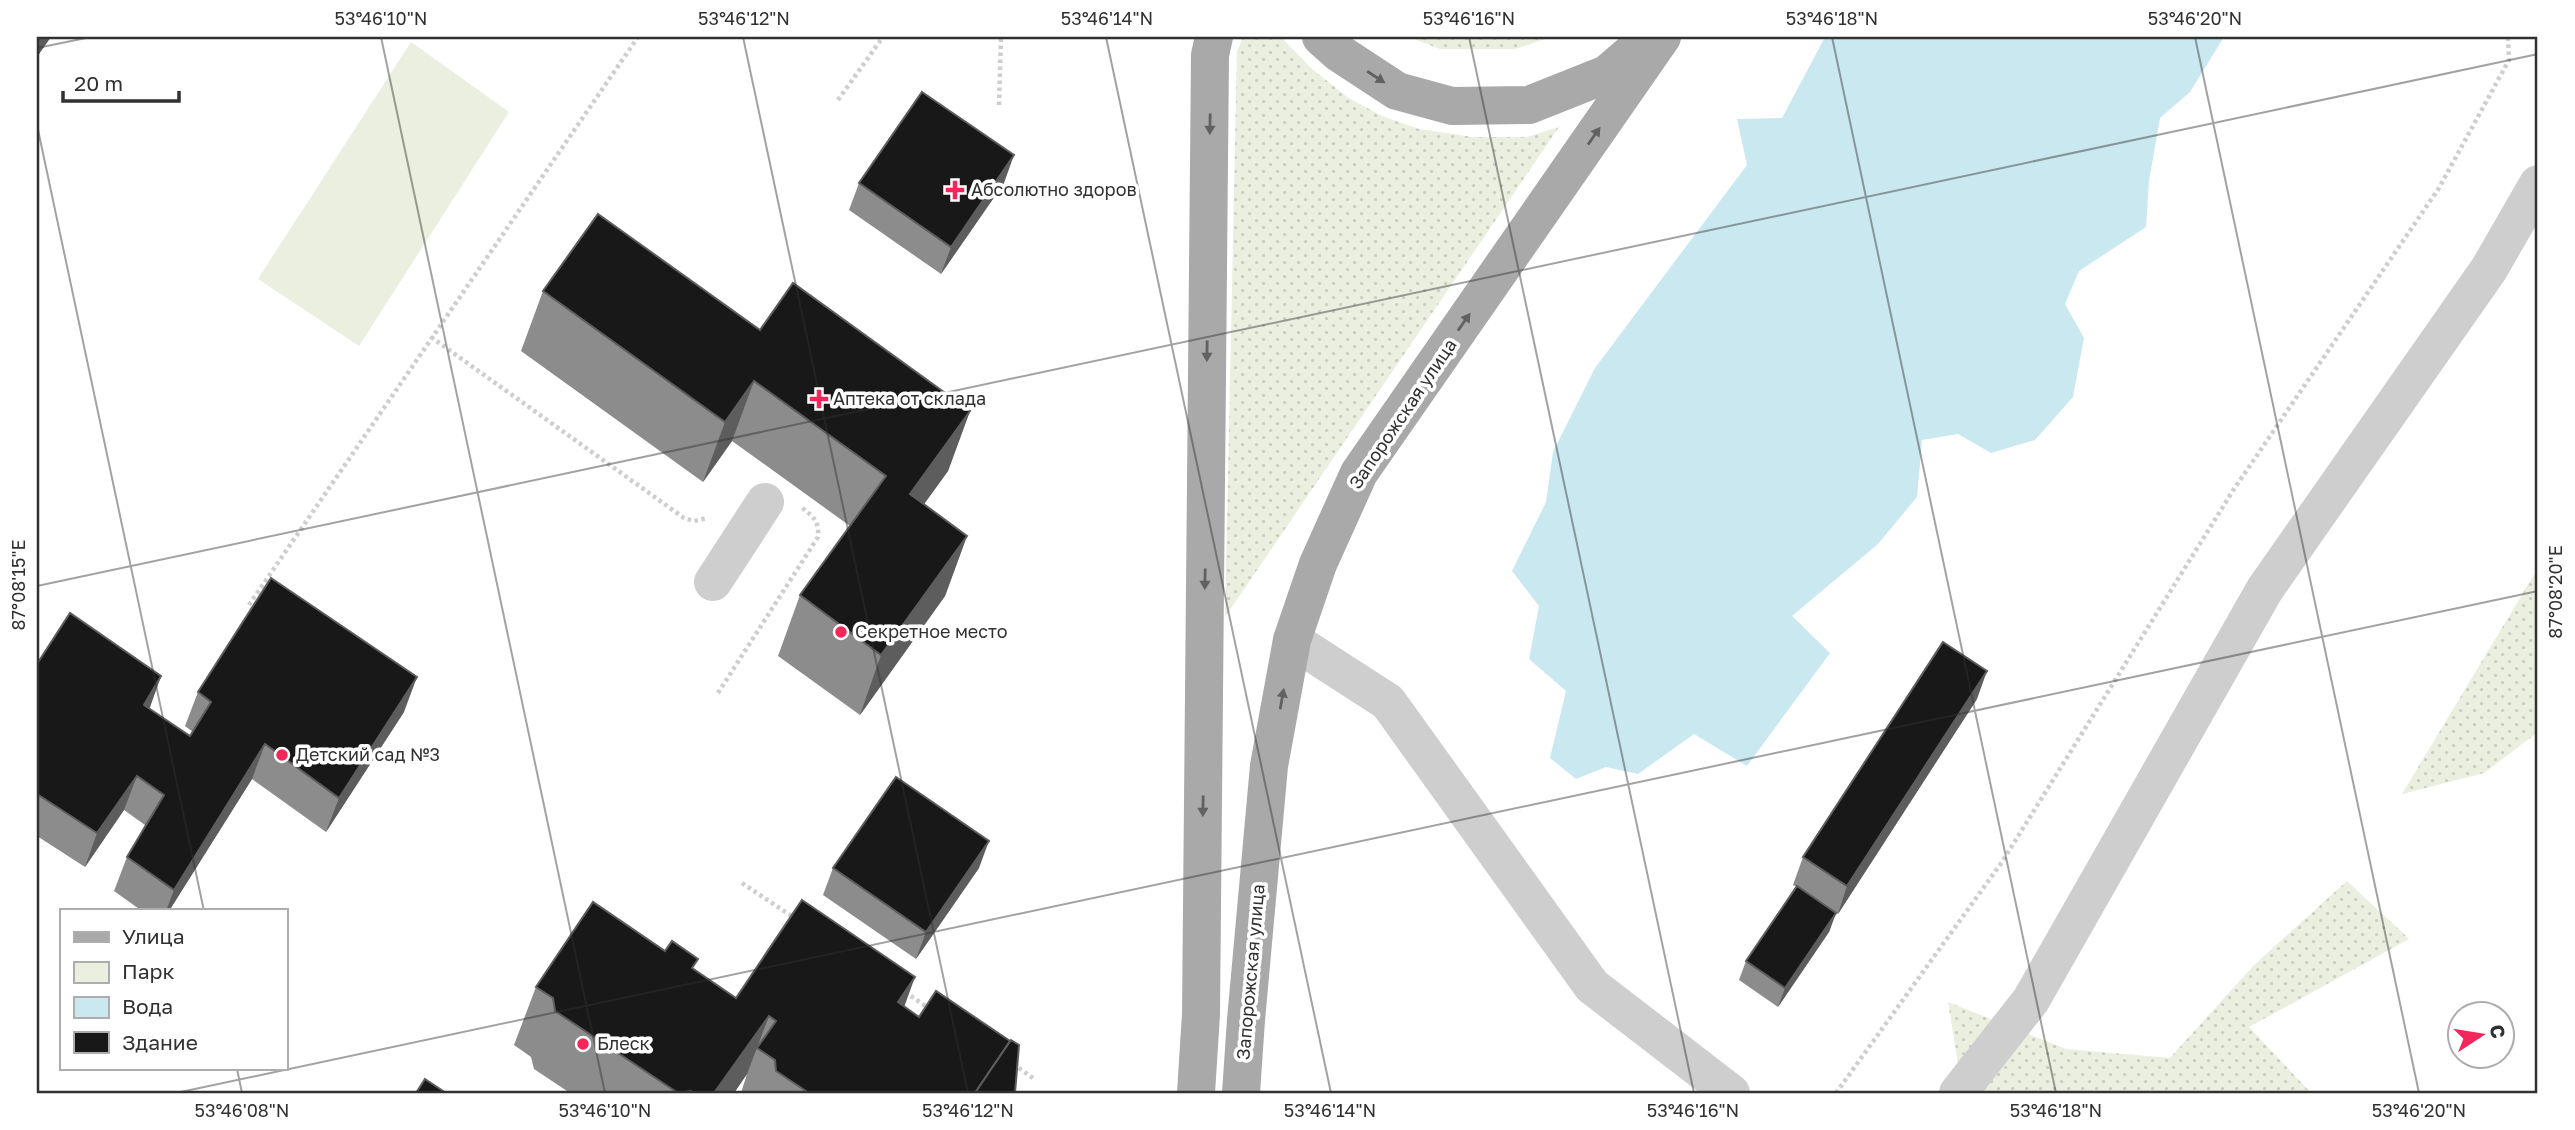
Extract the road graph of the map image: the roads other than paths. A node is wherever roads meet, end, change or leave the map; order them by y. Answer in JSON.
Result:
{"nodes":[{"id":1,"x":1214,"y":37,"type":"edge"},
{"id":2,"x":1321,"y":37,"type":"edge"},
{"id":3,"x":1651,"y":37,"type":"edge"},
{"id":4,"x":1662,"y":37,"type":"edge"},
{"id":5,"x":2538,"y":184,"type":"edge"},
{"id":6,"x":779,"y":502,"type":"road end"},
{"id":7,"x":713,"y":582,"type":"dead end"},
{"id":8,"x":1292,"y":640,"type":"junction"},
{"id":9,"x":1196,"y":1093,"type":"edge"},
{"id":10,"x":1241,"y":1093,"type":"edge"},
{"id":11,"x":1731,"y":1093,"type":"edge"},
{"id":12,"x":1958,"y":1093,"type":"edge"}],
"edges":[{"from":1,"to":9,"type":"main road","one_way":true},
{"from":2,"to":3,"type":"main road","one_way":true},
{"from":8,"to":4,"type":"main road","name":"Запорожская улица","one_way":true},
{"from":5,"to":12,"type":"lane"},
{"from":6,"to":7,"type":"lane"},
{"from":10,"to":8,"type":"main road","name":"Запорожская улица","one_way":true},
{"from":8,"to":11,"type":"lane"}]}
